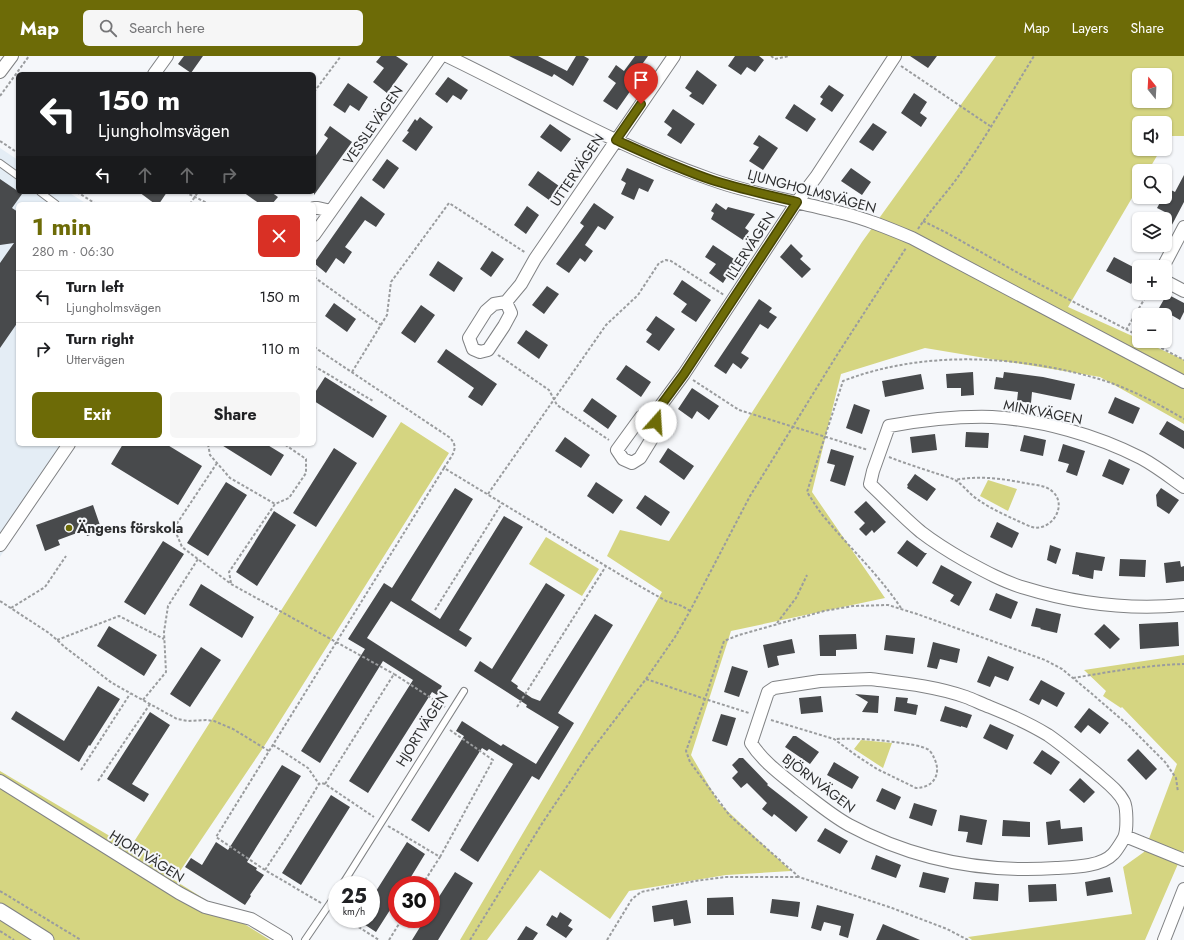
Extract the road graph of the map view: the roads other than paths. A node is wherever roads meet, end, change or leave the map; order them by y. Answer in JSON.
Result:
{"nodes":[{"id":1,"x":12,"y":56,"type":"edge"},
{"id":2,"x":167,"y":56,"type":"edge"},
{"id":3,"x":441,"y":56,"type":"edge"},
{"id":4,"x":447,"y":56,"type":"edge"},
{"id":5,"x":674,"y":56,"type":"edge"},
{"id":6,"x":894,"y":57,"type":"edge"},
{"id":7,"x":0,"y":72,"type":"edge"},
{"id":8,"x":155,"y":72,"type":"edge"},
{"id":9,"x":616,"y":140,"type":"junction"},
{"id":10,"x":0,"y":164,"type":"edge"},
{"id":11,"x":16,"y":175,"type":"edge"},
{"id":12,"x":43,"y":194,"type":"edge"},
{"id":13,"x":53,"y":202,"type":"edge"},
{"id":14,"x":797,"y":202,"type":"junction"},
{"id":15,"x":316,"y":208,"type":"edge"},
{"id":16,"x":331,"y":211,"type":"junction"},
{"id":17,"x":1184,"y":227,"type":"edge"},
{"id":18,"x":316,"y":232,"type":"edge"},
{"id":19,"x":1167,"y":260,"type":"edge"},
{"id":20,"x":1172,"y":285,"type":"edge"},
{"id":21,"x":1184,"y":292,"type":"edge"},
{"id":22,"x":506,"y":302,"type":"junction"},
{"id":23,"x":1184,"y":382,"type":"edge"},
{"id":24,"x":656,"y":412,"type":"junction"},
{"id":25,"x":68,"y":446,"type":"edge"},
{"id":26,"x":1184,"y":487,"type":"edge"},
{"id":27,"x":0,"y":545,"type":"edge"},
{"id":28,"x":1184,"y":605,"type":"edge"},
{"id":29,"x":464,"y":691,"type":"dead end"},
{"id":30,"x":0,"y":781,"type":"edge"},
{"id":31,"x":1125,"y":836,"type":"junction"},
{"id":32,"x":1184,"y":860,"type":"edge"},
{"id":33,"x":348,"y":876,"type":"edge"},
{"id":34,"x":1184,"y":889,"type":"edge"},
{"id":35,"x":328,"y":908,"type":"edge"},
{"id":36,"x":0,"y":911,"type":"edge"},
{"id":37,"x":46,"y":940,"type":"edge"},
{"id":38,"x":286,"y":940,"type":"edge"},
{"id":39,"x":305,"y":940,"type":"edge"},
{"id":40,"x":1164,"y":940,"type":"edge"}],
"edges":[{"from":1,"to":7,"type":"street"},
{"from":2,"to":8,"type":"street"},
{"from":3,"to":16,"type":"street","name":"VESSLEVÄGEN"},
{"from":4,"to":9,"type":"street","name":"LJUNGHOLMSVÄGEN"},
{"from":5,"to":9,"type":"street","name":"UTTERVÄGEN"},
{"from":6,"to":14,"type":"street","name":"ILLERVÄGEN"},
{"from":9,"to":14,"type":"street","name":"LJUNGHOLMSVÄGEN"},
{"from":9,"to":22,"type":"street","name":"UTTERVÄGEN"},
{"from":10,"to":11,"type":"lane"},
{"from":12,"to":13,"type":"lane"},
{"from":14,"to":23,"type":"street","name":"LJUNGHOLMSVÄGEN"},
{"from":14,"to":24,"type":"street","name":"ILLERVÄGEN"},
{"from":15,"to":16,"type":"street"},
{"from":16,"to":18,"type":"street","name":"VESSLEVÄGEN"},
{"from":17,"to":19,"type":"street"},
{"from":20,"to":21,"type":"street"},
{"from":22,"to":22,"type":"street","name":"UTTERVÄGEN"},
{"from":24,"to":24,"type":"street"},
{"from":25,"to":27,"type":"street"},
{"from":26,"to":28,"type":"street","name":"MINKVÄGEN"},
{"from":29,"to":33,"type":"lane","name":"HJORTVÄGEN"},
{"from":30,"to":38,"type":"street","name":"HJORTVÄGEN"},
{"from":31,"to":31,"type":"street","name":"BJÖRNVÄGEN"},
{"from":31,"to":32,"type":"street"},
{"from":34,"to":40,"type":"street"},
{"from":35,"to":39,"type":"lane"},
{"from":36,"to":37,"type":"street"}]}
